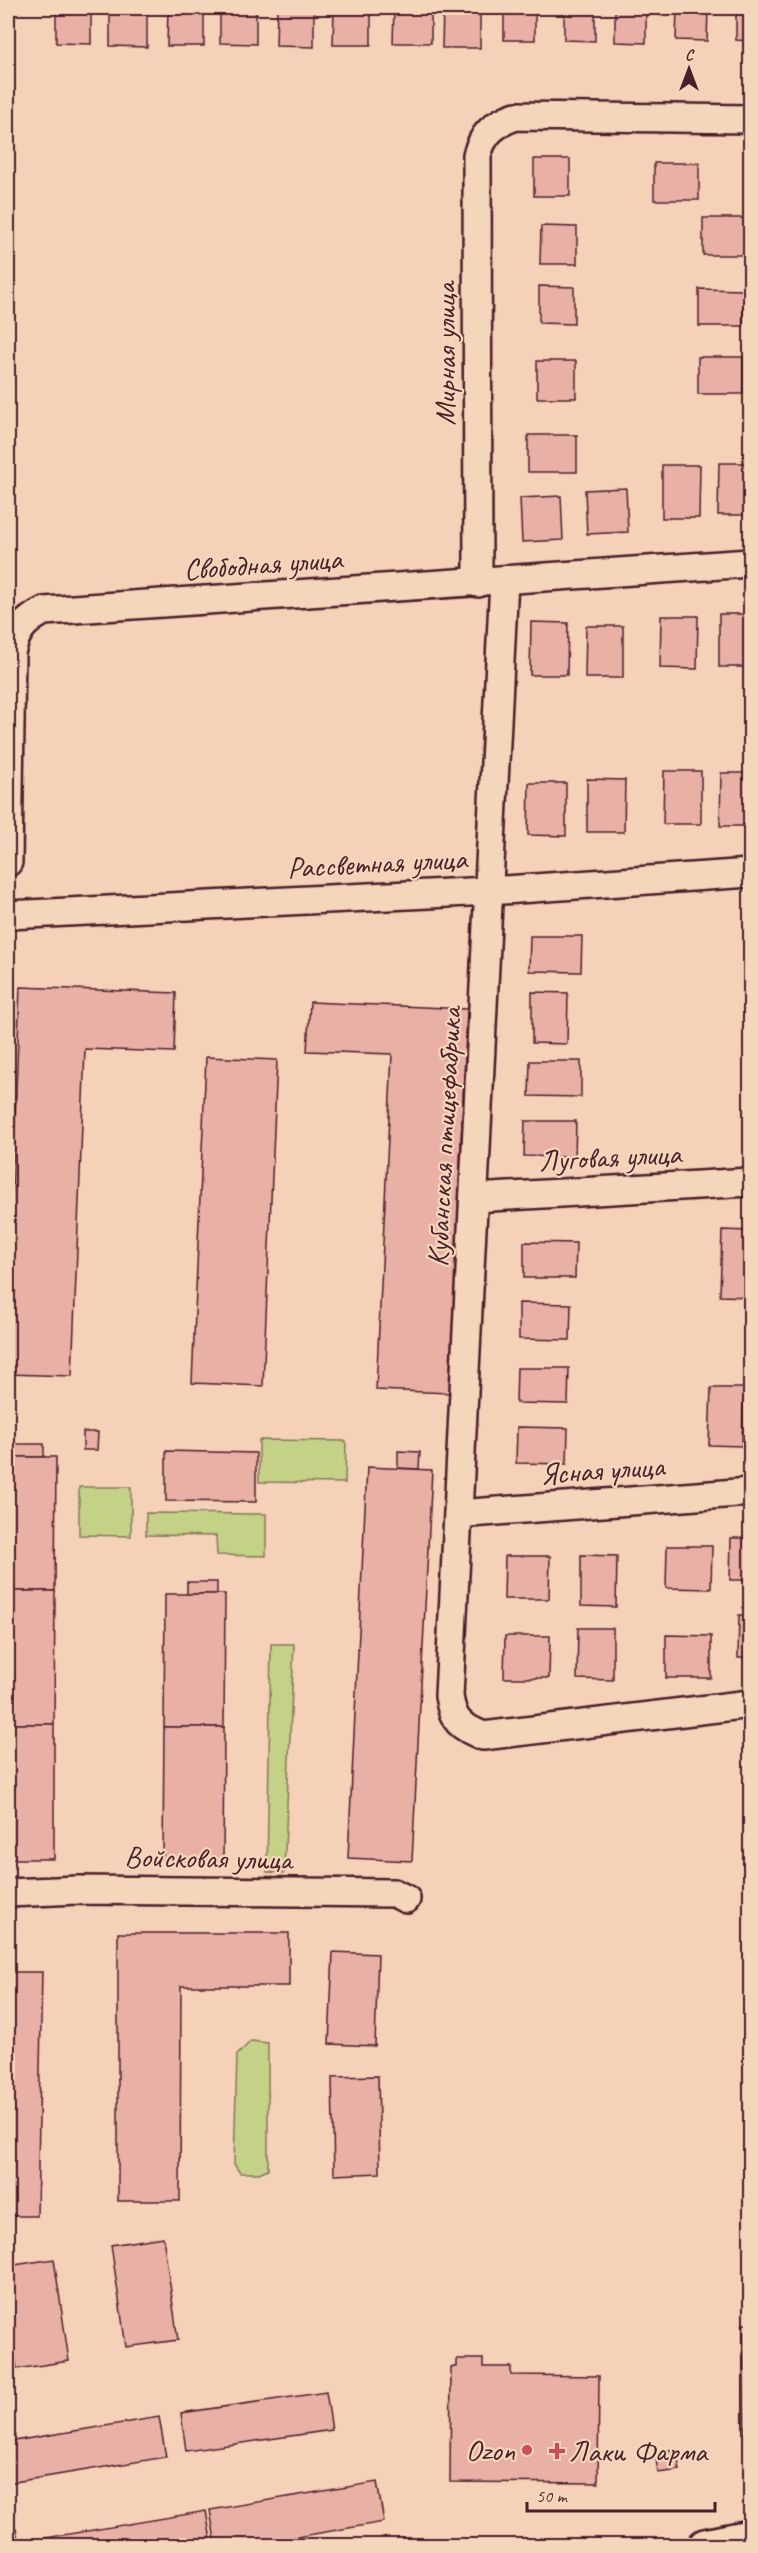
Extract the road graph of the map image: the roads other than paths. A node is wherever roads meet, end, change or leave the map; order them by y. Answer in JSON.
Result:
{"nodes":[{"id":1,"x":750,"y":119,"type":"edge"},
{"id":2,"x":750,"y":563,"type":"edge"},
{"id":3,"x":491,"y":582,"type":"junction"},
{"id":4,"x":8,"y":862,"type":"edge"},
{"id":5,"x":750,"y":873,"type":"edge"},
{"id":6,"x":489,"y":891,"type":"junction"},
{"id":7,"x":8,"y":915,"type":"edge"},
{"id":8,"x":750,"y":1182,"type":"edge"},
{"id":9,"x":474,"y":1198,"type":"junction"},
{"id":10,"x":750,"y":1492,"type":"edge"},
{"id":11,"x":458,"y":1514,"type":"junction"},
{"id":12,"x":750,"y":1704,"type":"edge"},
{"id":13,"x":8,"y":1893,"type":"edge"},
{"id":14,"x":406,"y":1899,"type":"dead end"},
{"id":15,"x":750,"y":2537,"type":"edge"},
{"id":16,"x":705,"y":2546,"type":"edge"}],
"edges":[{"from":1,"to":3,"type":"street","name":"Мирная улица"},
{"from":2,"to":3,"type":"street","name":"Свободная улица"},
{"from":3,"to":4,"type":"street","name":"Свободная улица"},
{"from":3,"to":6,"type":"street","name":"Кубанская птицефабрика"},
{"from":5,"to":6,"type":"street","name":"Рассветная улица"},
{"from":6,"to":7,"type":"street","name":"Рассветная улица"},
{"from":6,"to":9,"type":"street","name":"Кубанская птицефабрика"},
{"from":8,"to":9,"type":"street","name":"Луговая улица"},
{"from":9,"to":11,"type":"street","name":"Кубанская птицефабрика"},
{"from":10,"to":11,"type":"street","name":"Ясная улица"},
{"from":11,"to":12,"type":"street","name":"Кубанская птицефабрика"},
{"from":13,"to":14,"type":"street","name":"Войсковая улица"},
{"from":15,"to":16,"type":"street"}]}
